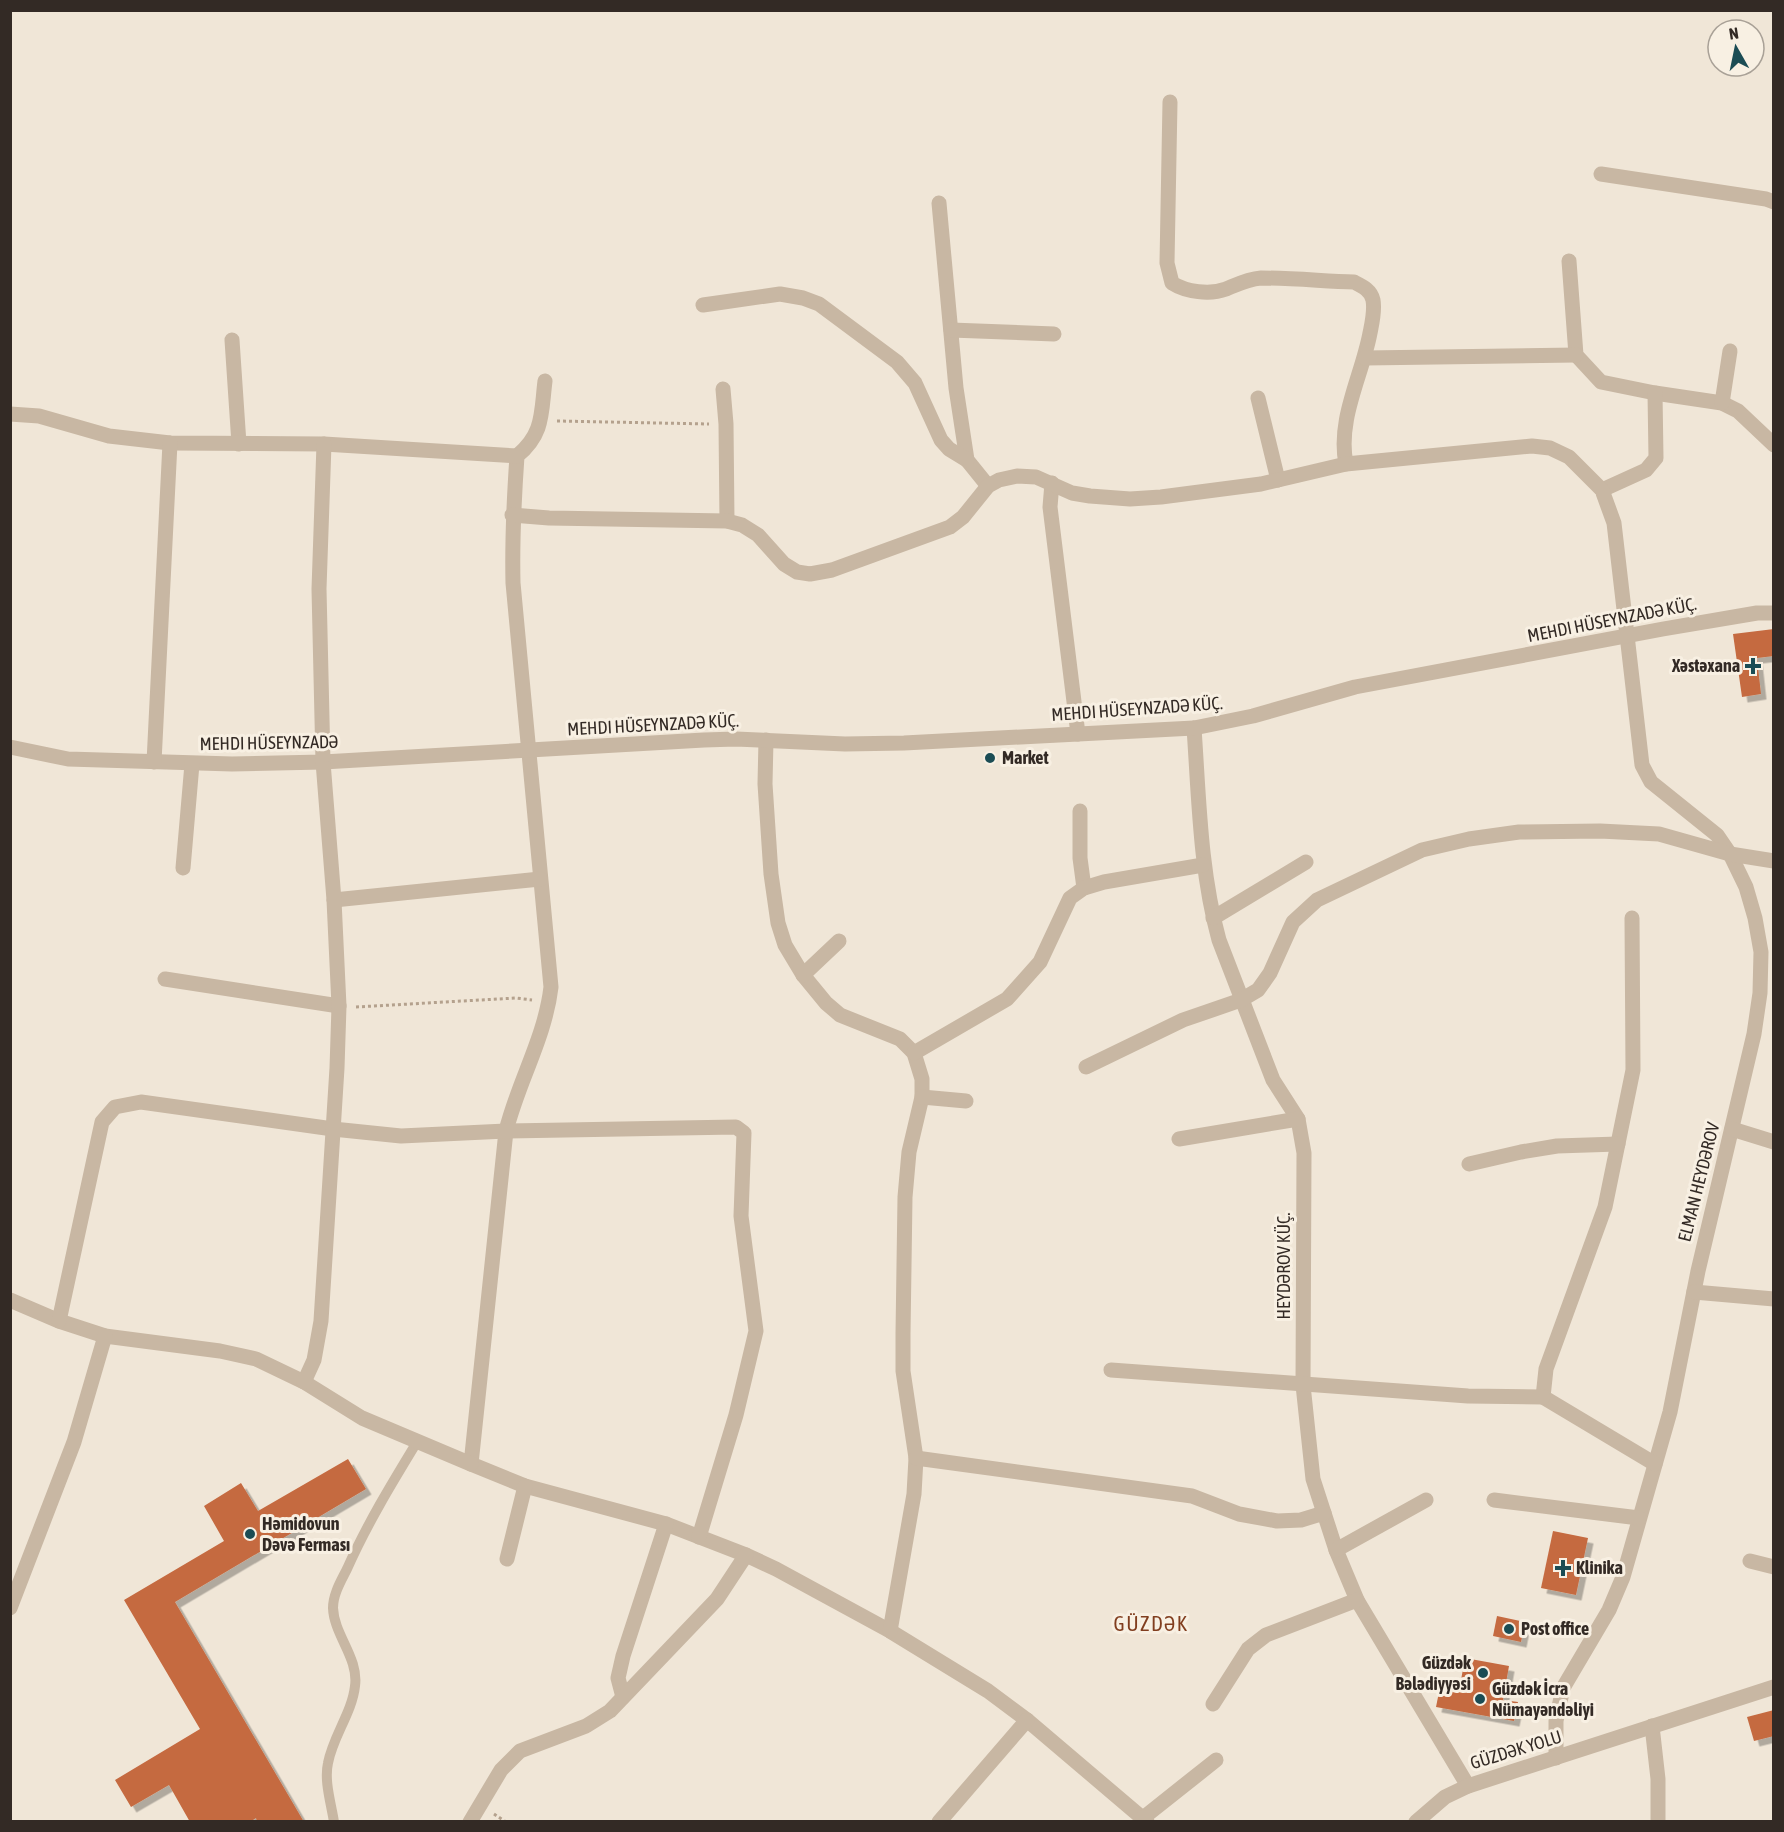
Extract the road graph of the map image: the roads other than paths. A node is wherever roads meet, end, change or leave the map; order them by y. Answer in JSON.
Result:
{"nodes":[{"id":1,"x":1170,"y":102,"type":"dead end"},
{"id":2,"x":1601,"y":174,"type":"dead end"},
{"id":3,"x":1773,"y":202,"type":"edge"},
{"id":4,"x":939,"y":203,"type":"dead end"},
{"id":5,"x":1569,"y":261,"type":"dead end"},
{"id":6,"x":703,"y":305,"type":"dead end"},
{"id":7,"x":951,"y":330,"type":"junction"},
{"id":8,"x":1054,"y":334,"type":"dead end"},
{"id":9,"x":232,"y":340,"type":"dead end"},
{"id":10,"x":1730,"y":351,"type":"dead end"},
{"id":11,"x":1576,"y":355,"type":"junction"},
{"id":12,"x":1365,"y":358,"type":"junction"},
{"id":13,"x":545,"y":381,"type":"dead end"},
{"id":14,"x":723,"y":389,"type":"dead end"},
{"id":15,"x":1655,"y":393,"type":"junction"},
{"id":16,"x":1258,"y":398,"type":"dead end"},
{"id":17,"x":1722,"y":403,"type":"junction"},
{"id":18,"x":10,"y":414,"type":"edge"},
{"id":19,"x":170,"y":443,"type":"junction"},
{"id":20,"x":239,"y":444,"type":"junction"},
{"id":21,"x":324,"y":444,"type":"junction"},
{"id":22,"x":1773,"y":445,"type":"edge"},
{"id":23,"x":517,"y":456,"type":"junction"},
{"id":24,"x":967,"y":460,"type":"junction"},
{"id":25,"x":1346,"y":465,"type":"junction"},
{"id":26,"x":1278,"y":480,"type":"junction"},
{"id":27,"x":1052,"y":483,"type":"junction"},
{"id":28,"x":988,"y":486,"type":"junction"},
{"id":29,"x":1602,"y":490,"type":"junction"},
{"id":30,"x":512,"y":515,"type":"junction"},
{"id":31,"x":727,"y":521,"type":"junction"},
{"id":32,"x":1773,"y":613,"type":"edge"},
{"id":33,"x":1628,"y":637,"type":"junction"},
{"id":34,"x":1194,"y":728,"type":"junction"},
{"id":35,"x":1078,"y":734,"type":"junction"},
{"id":36,"x":766,"y":740,"type":"junction"},
{"id":37,"x":10,"y":747,"type":"edge"},
{"id":38,"x":529,"y":751,"type":"junction"},
{"id":39,"x":154,"y":762,"type":"junction"},
{"id":40,"x":323,"y":762,"type":"junction"},
{"id":41,"x":192,"y":764,"type":"junction"},
{"id":42,"x":1080,"y":811,"type":"dead end"},
{"id":43,"x":1730,"y":854,"type":"junction"},
{"id":44,"x":1773,"y":861,"type":"edge"},
{"id":45,"x":1306,"y":862,"type":"dead end"},
{"id":46,"x":1203,"y":865,"type":"junction"},
{"id":47,"x":183,"y":868,"type":"dead end"},
{"id":48,"x":540,"y":879,"type":"junction"},
{"id":49,"x":1084,"y":888,"type":"junction"},
{"id":50,"x":334,"y":900,"type":"junction"},
{"id":51,"x":1213,"y":918,"type":"junction"},
{"id":52,"x":1632,"y":918,"type":"dead end"},
{"id":53,"x":839,"y":941,"type":"dead end"},
{"id":54,"x":803,"y":975,"type":"junction"},
{"id":55,"x":165,"y":979,"type":"dead end"},
{"id":56,"x":1241,"y":1000,"type":"junction"},
{"id":57,"x":339,"y":1006,"type":"junction"},
{"id":58,"x":914,"y":1053,"type":"junction"},
{"id":59,"x":1086,"y":1067,"type":"dead end"},
{"id":60,"x":922,"y":1097,"type":"junction"},
{"id":61,"x":966,"y":1101,"type":"dead end"},
{"id":62,"x":1298,"y":1119,"type":"junction"},
{"id":63,"x":333,"y":1129,"type":"junction"},
{"id":64,"x":1732,"y":1129,"type":"junction"},
{"id":65,"x":506,"y":1131,"type":"junction"},
{"id":66,"x":1179,"y":1139,"type":"dead end"},
{"id":67,"x":1773,"y":1142,"type":"edge"},
{"id":68,"x":1618,"y":1144,"type":"junction"},
{"id":69,"x":1469,"y":1164,"type":"dead end"},
{"id":70,"x":1694,"y":1292,"type":"junction"},
{"id":71,"x":1773,"y":1299,"type":"edge"},
{"id":72,"x":10,"y":1300,"type":"edge"},
{"id":73,"x":59,"y":1321,"type":"junction"},
{"id":74,"x":105,"y":1336,"type":"junction"},
{"id":75,"x":1111,"y":1370,"type":"dead end"},
{"id":76,"x":304,"y":1383,"type":"junction"},
{"id":77,"x":1303,"y":1385,"type":"junction"},
{"id":78,"x":1543,"y":1397,"type":"junction"},
{"id":79,"x":417,"y":1442,"type":"junction"},
{"id":80,"x":916,"y":1458,"type":"junction"},
{"id":81,"x":471,"y":1464,"type":"junction"},
{"id":82,"x":1655,"y":1464,"type":"junction"},
{"id":83,"x":525,"y":1486,"type":"junction"},
{"id":84,"x":1426,"y":1500,"type":"dead end"},
{"id":85,"x":1494,"y":1500,"type":"dead end"},
{"id":86,"x":1324,"y":1513,"type":"junction"},
{"id":87,"x":1639,"y":1518,"type":"junction"},
{"id":88,"x":666,"y":1524,"type":"junction"},
{"id":89,"x":699,"y":1537,"type":"junction"},
{"id":90,"x":1336,"y":1550,"type":"junction"},
{"id":91,"x":746,"y":1555,"type":"junction"},
{"id":92,"x":507,"y":1559,"type":"dead end"},
{"id":93,"x":1750,"y":1562,"type":"dead end"},
{"id":94,"x":1773,"y":1567,"type":"edge"},
{"id":95,"x":1356,"y":1600,"type":"junction"},
{"id":96,"x":11,"y":1605,"type":"edge"},
{"id":97,"x":890,"y":1630,"type":"junction"},
{"id":98,"x":1773,"y":1687,"type":"edge"},
{"id":99,"x":623,"y":1697,"type":"junction"},
{"id":100,"x":1213,"y":1704,"type":"dead end"},
{"id":101,"x":1027,"y":1720,"type":"junction"},
{"id":102,"x":1652,"y":1726,"type":"junction"},
{"id":103,"x":1556,"y":1758,"type":"junction"},
{"id":104,"x":1216,"y":1760,"type":"dead end"},
{"id":105,"x":1468,"y":1786,"type":"junction"},
{"id":106,"x":1145,"y":1820,"type":"edge"},
{"id":107,"x":334,"y":1821,"type":"edge"},
{"id":108,"x":470,"y":1821,"type":"edge"},
{"id":109,"x":939,"y":1821,"type":"edge"},
{"id":110,"x":1416,"y":1821,"type":"edge"},
{"id":111,"x":1658,"y":1821,"type":"edge"}],
"edges":[{"from":1,"to":12,"type":"street"},
{"from":2,"to":3,"type":"street"},
{"from":4,"to":7,"type":"street"},
{"from":5,"to":11,"type":"street"},
{"from":6,"to":24,"type":"street"},
{"from":7,"to":8,"type":"street"},
{"from":7,"to":24,"type":"street"},
{"from":9,"to":20,"type":"street"},
{"from":10,"to":17,"type":"street"},
{"from":11,"to":12,"type":"street"},
{"from":11,"to":15,"type":"street"},
{"from":12,"to":25,"type":"street"},
{"from":13,"to":23,"type":"street"},
{"from":14,"to":31,"type":"street"},
{"from":15,"to":17,"type":"street"},
{"from":15,"to":29,"type":"street"},
{"from":16,"to":26,"type":"street"},
{"from":17,"to":22,"type":"street"},
{"from":18,"to":19,"type":"street"},
{"from":19,"to":20,"type":"street"},
{"from":19,"to":39,"type":"street"},
{"from":20,"to":21,"type":"street"},
{"from":21,"to":23,"type":"street"},
{"from":21,"to":40,"type":"street"},
{"from":23,"to":30,"type":"street"},
{"from":24,"to":28,"type":"street"},
{"from":25,"to":26,"type":"street"},
{"from":25,"to":29,"type":"street"},
{"from":26,"to":27,"type":"street"},
{"from":27,"to":28,"type":"street"},
{"from":27,"to":35,"type":"street"},
{"from":28,"to":31,"type":"street"},
{"from":29,"to":33,"type":"street","name":"ELMAN HEYDƏROV"},
{"from":30,"to":31,"type":"street"},
{"from":30,"to":38,"type":"street"},
{"from":32,"to":33,"type":"street","name":"MEHDI HÜSEYNZADƏ KÜÇ."},
{"from":33,"to":34,"type":"street","name":"MEHDI HÜSEYNZADƏ KÜÇ."},
{"from":33,"to":43,"type":"street","name":"ELMAN HEYDƏROV"},
{"from":34,"to":35,"type":"street","name":"MEHDI HÜSEYNZADƏ KÜÇ."},
{"from":34,"to":46,"type":"street","name":"HEYDƏROV KÜÇ."},
{"from":35,"to":36,"type":"street","name":"MEHDI HÜSEYNZADƏ KÜÇ."},
{"from":36,"to":38,"type":"street","name":"MEHDI HÜSEYNZADƏ KÜÇ."},
{"from":36,"to":54,"type":"street"},
{"from":37,"to":39,"type":"street","name":"MEHDI HÜSEYNZADƏ"},
{"from":38,"to":40,"type":"street","name":"MEHDI HÜSEYNZADƏ"},
{"from":38,"to":48,"type":"street"},
{"from":39,"to":41,"type":"street","name":"MEHDI HÜSEYNZADƏ"},
{"from":40,"to":41,"type":"street","name":"MEHDI HÜSEYNZADƏ"},
{"from":40,"to":50,"type":"street"},
{"from":41,"to":47,"type":"street"},
{"from":42,"to":49,"type":"street"},
{"from":43,"to":44,"type":"street"},
{"from":43,"to":56,"type":"street"},
{"from":43,"to":64,"type":"street","name":"ELMAN HEYDƏROV"},
{"from":45,"to":51,"type":"street"},
{"from":46,"to":49,"type":"street"},
{"from":46,"to":51,"type":"street","name":"HEYDƏROV KÜÇ."},
{"from":48,"to":50,"type":"street"},
{"from":48,"to":65,"type":"street"},
{"from":49,"to":58,"type":"street"},
{"from":50,"to":57,"type":"street"},
{"from":51,"to":56,"type":"street","name":"HEYDƏROV KÜÇ."},
{"from":52,"to":68,"type":"street"},
{"from":53,"to":54,"type":"street"},
{"from":54,"to":58,"type":"street"},
{"from":55,"to":57,"type":"street"},
{"from":56,"to":59,"type":"street"},
{"from":56,"to":62,"type":"street","name":"HEYDƏROV KÜÇ."},
{"from":57,"to":63,"type":"street"},
{"from":58,"to":60,"type":"street"},
{"from":60,"to":61,"type":"street"},
{"from":60,"to":80,"type":"street"},
{"from":62,"to":66,"type":"street"},
{"from":62,"to":77,"type":"street","name":"HEYDƏROV KÜÇ."},
{"from":63,"to":65,"type":"street"},
{"from":63,"to":73,"type":"street"},
{"from":63,"to":76,"type":"street"},
{"from":64,"to":67,"type":"street"},
{"from":64,"to":70,"type":"street","name":"ELMAN HEYDƏROV"},
{"from":65,"to":81,"type":"street"},
{"from":65,"to":89,"type":"street"},
{"from":68,"to":69,"type":"street"},
{"from":68,"to":78,"type":"street"},
{"from":70,"to":71,"type":"street"},
{"from":70,"to":82,"type":"street","name":"ELMAN HEYDƏROV"},
{"from":72,"to":73,"type":"street"},
{"from":73,"to":74,"type":"street"},
{"from":74,"to":76,"type":"street"},
{"from":74,"to":96,"type":"street"},
{"from":75,"to":77,"type":"street"},
{"from":76,"to":79,"type":"street"},
{"from":77,"to":78,"type":"street"},
{"from":77,"to":86,"type":"street","name":"HEYDƏROV KÜÇ."},
{"from":78,"to":82,"type":"street"},
{"from":79,"to":81,"type":"street"},
{"from":79,"to":107,"type":"lane"},
{"from":80,"to":86,"type":"street"},
{"from":80,"to":97,"type":"street"},
{"from":81,"to":83,"type":"street"},
{"from":82,"to":87,"type":"street","name":"ELMAN HEYDƏROV"},
{"from":83,"to":88,"type":"street"},
{"from":83,"to":92,"type":"street"},
{"from":84,"to":90,"type":"street"},
{"from":85,"to":87,"type":"street"},
{"from":86,"to":90,"type":"street","name":"HEYDƏROV KÜÇ."},
{"from":87,"to":103,"type":"street","name":"ELMAN HEYDƏROV"},
{"from":88,"to":89,"type":"street"},
{"from":88,"to":99,"type":"street"},
{"from":89,"to":91,"type":"street"},
{"from":90,"to":95,"type":"street","name":"HEYDƏROV KÜÇ."},
{"from":91,"to":97,"type":"street"},
{"from":91,"to":99,"type":"street"},
{"from":93,"to":94,"type":"street"},
{"from":95,"to":100,"type":"street"},
{"from":95,"to":105,"type":"street","name":"HEYDƏROV KÜÇ."},
{"from":97,"to":101,"type":"street"},
{"from":98,"to":102,"type":"street","name":"GÜZDƏK YOLU"},
{"from":99,"to":108,"type":"street"},
{"from":101,"to":106,"type":"street"},
{"from":101,"to":109,"type":"street"},
{"from":102,"to":103,"type":"street","name":"GÜZDƏK YOLU"},
{"from":102,"to":111,"type":"street"},
{"from":103,"to":105,"type":"street","name":"GÜZDƏK YOLU"},
{"from":104,"to":106,"type":"street"},
{"from":105,"to":110,"type":"street","name":"GÜZDƏK YOLU"}]}
